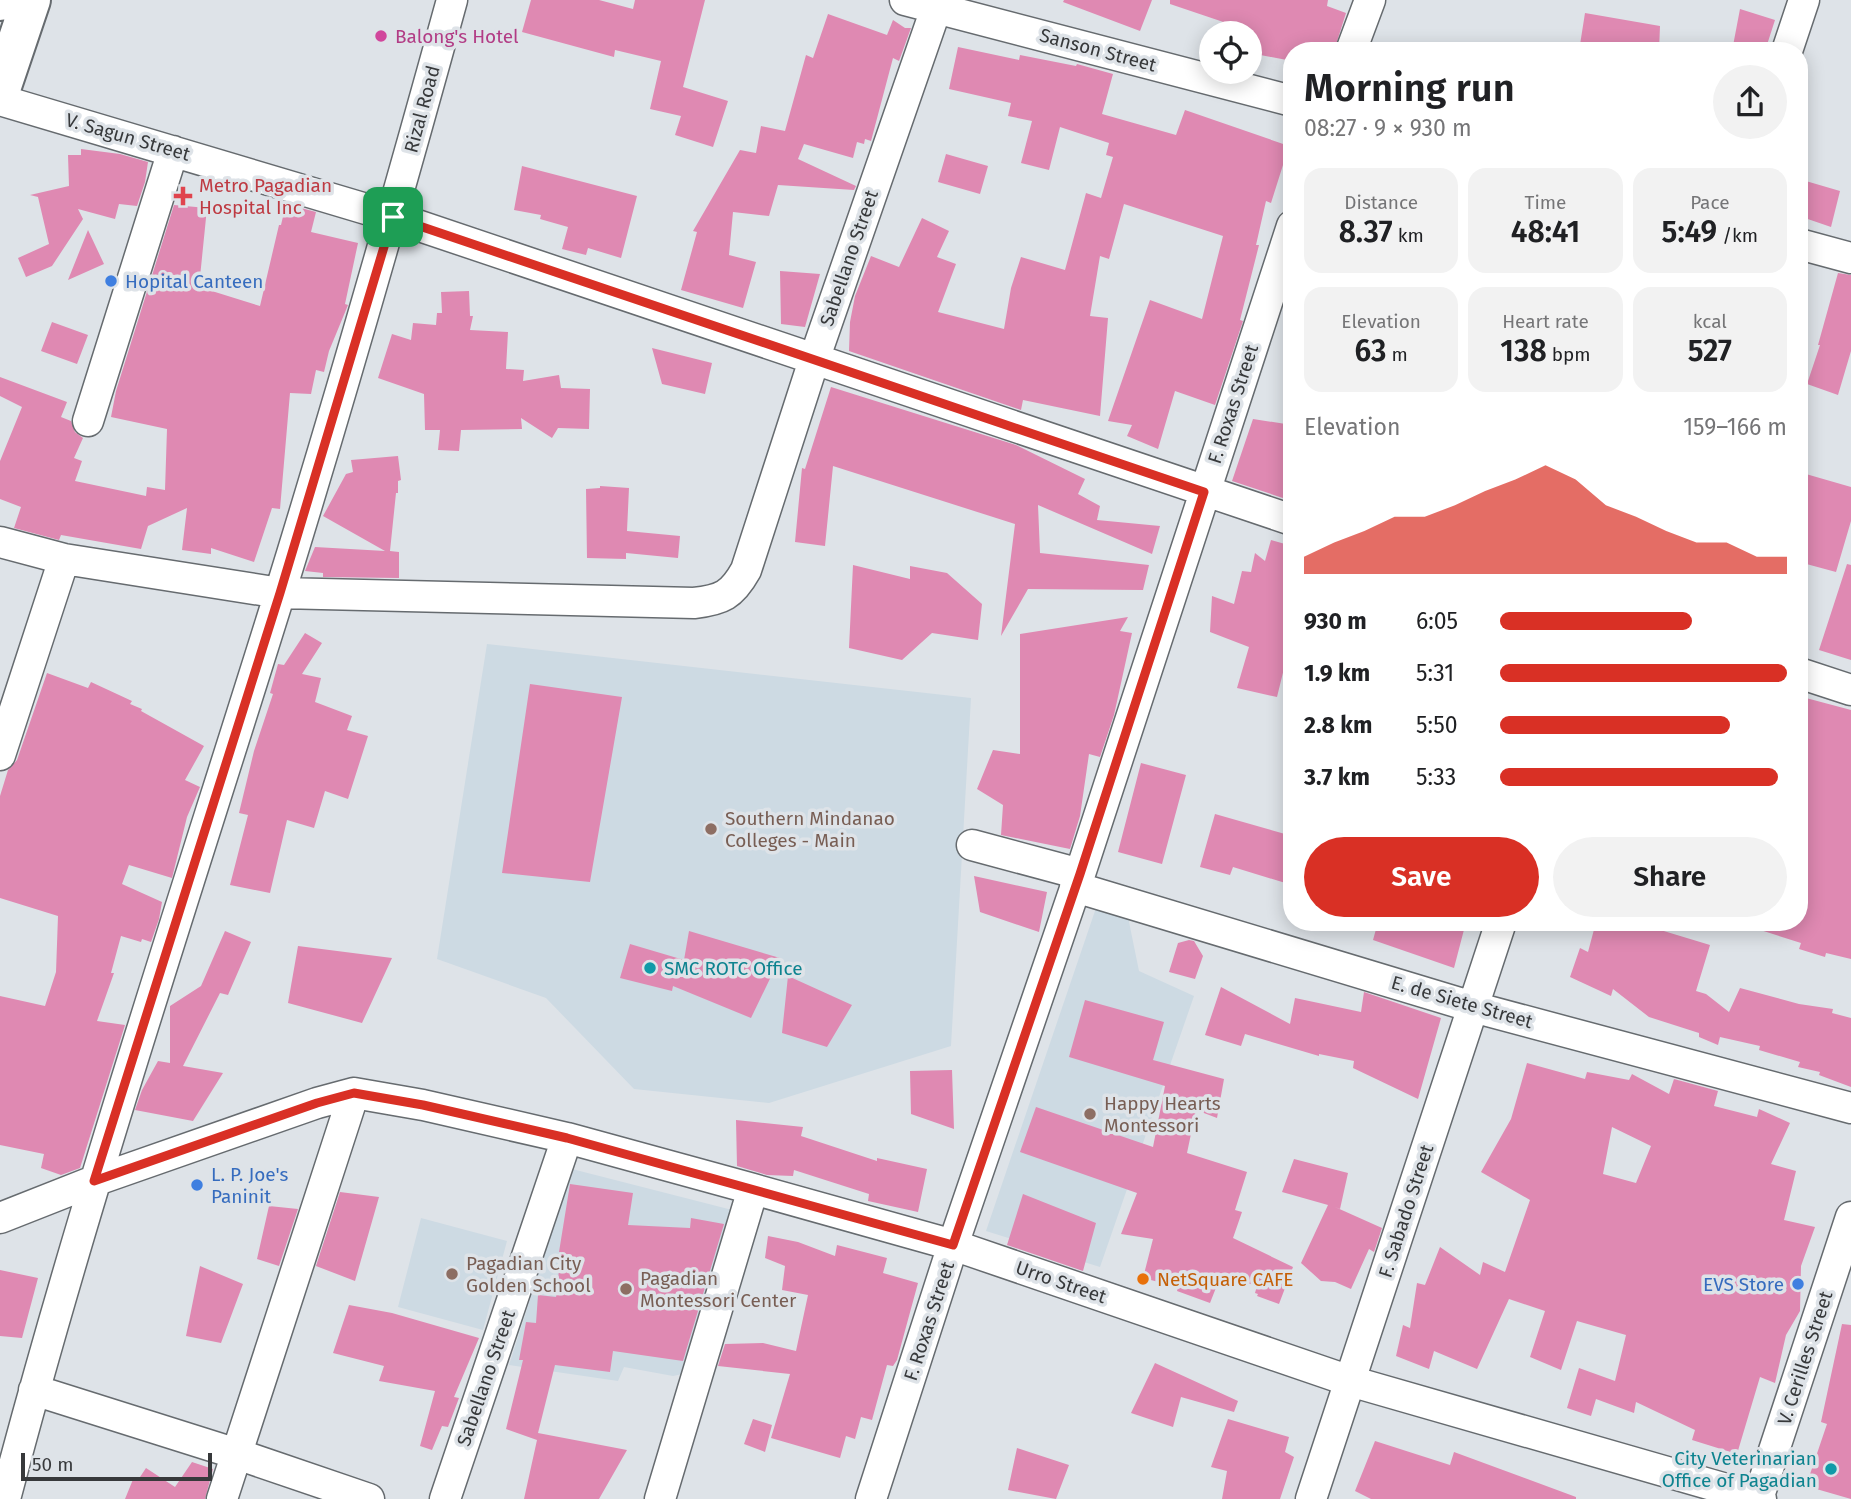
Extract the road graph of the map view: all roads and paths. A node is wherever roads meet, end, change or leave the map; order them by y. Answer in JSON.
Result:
{"nodes":[{"id":1,"x":31,"y":0,"type":"edge"},
{"id":2,"x":452,"y":0,"type":"edge"},
{"id":3,"x":905,"y":0,"type":"edge"},
{"id":4,"x":1370,"y":0,"type":"edge"},
{"id":5,"x":1804,"y":0,"type":"edge"},
{"id":6,"x":937,"y":4,"type":"edge"},
{"id":7,"x":1354,"y":42,"type":"edge"},
{"id":8,"x":1790,"y":42,"type":"edge"},
{"id":9,"x":0,"y":92,"type":"edge"},
{"id":10,"x":1283,"y":99,"type":"edge"},
{"id":11,"x":0,"y":100,"type":"edge"},
{"id":12,"x":173,"y":150,"type":"junction"},
{"id":13,"x":393,"y":217,"type":"junction"},
{"id":14,"x":1808,"y":246,"type":"edge"},
{"id":15,"x":1283,"y":253,"type":"edge"},
{"id":16,"x":1851,"y":258,"type":"edge"},
{"id":17,"x":814,"y":360,"type":"junction"},
{"id":18,"x":88,"y":421,"type":"dead end"},
{"id":19,"x":1204,"y":492,"type":"junction"},
{"id":20,"x":1283,"y":517,"type":"edge"},
{"id":21,"x":0,"y":542,"type":"edge"},
{"id":22,"x":64,"y":559,"type":"junction"},
{"id":23,"x":280,"y":593,"type":"junction"},
{"id":24,"x":1808,"y":676,"type":"edge"},
{"id":25,"x":1851,"y":690,"type":"edge"},
{"id":26,"x":0,"y":755,"type":"edge"},
{"id":27,"x":972,"y":845,"type":"dead end"},
{"id":28,"x":1077,"y":881,"type":"junction"},
{"id":29,"x":1498,"y":931,"type":"edge"},
{"id":30,"x":1473,"y":1007,"type":"junction"},
{"id":31,"x":354,"y":1093,"type":"junction"},
{"id":32,"x":1851,"y":1108,"type":"edge"},
{"id":33,"x":567,"y":1138,"type":"junction"},
{"id":34,"x":94,"y":1181,"type":"junction"},
{"id":35,"x":753,"y":1189,"type":"junction"},
{"id":36,"x":1851,"y":1217,"type":"edge"},
{"id":37,"x":0,"y":1218,"type":"edge"},
{"id":38,"x":953,"y":1245,"type":"junction"},
{"id":39,"x":1349,"y":1381,"type":"junction"},
{"id":40,"x":34,"y":1390,"type":"junction"},
{"id":41,"x":237,"y":1454,"type":"junction"},
{"id":42,"x":5,"y":1499,"type":"edge"},
{"id":43,"x":222,"y":1499,"type":"edge"},
{"id":44,"x":369,"y":1499,"type":"edge"},
{"id":45,"x":445,"y":1499,"type":"edge"},
{"id":46,"x":660,"y":1499,"type":"edge"},
{"id":47,"x":872,"y":1499,"type":"edge"},
{"id":48,"x":1311,"y":1499,"type":"edge"},
{"id":49,"x":1759,"y":1499,"type":"edge"}],
"edges":[{"from":1,"to":9,"type":"main road"},
{"from":2,"to":13,"type":"street","name":"Rizal Road"},
{"from":3,"to":6,"type":"street","name":"Sanson Street"},
{"from":4,"to":7,"type":"street"},
{"from":5,"to":8,"type":"street"},
{"from":6,"to":10,"type":"street","name":"Sanson Street"},
{"from":6,"to":17,"type":"street","name":"Sabellano Street"},
{"from":11,"to":12,"type":"street","name":"V. Sagun Street"},
{"from":12,"to":13,"type":"street","name":"V. Sagun Street"},
{"from":12,"to":18,"type":"street"},
{"from":13,"to":17,"type":"street","name":"V. Sagun Street"},
{"from":13,"to":23,"type":"street","name":"Rizal Road"},
{"from":14,"to":16,"type":"street"},
{"from":15,"to":19,"type":"street","name":"F. Roxas Street"},
{"from":17,"to":19,"type":"street","name":"V. Sagun Street"},
{"from":17,"to":23,"type":"street","name":"Sabellano Street"},
{"from":19,"to":20,"type":"street","name":"V. Sagun Street"},
{"from":19,"to":28,"type":"street","name":"F. Roxas Street"},
{"from":21,"to":22,"type":"street"},
{"from":22,"to":23,"type":"street"},
{"from":22,"to":26,"type":"street"},
{"from":23,"to":34,"type":"street","name":"Rizal Road"},
{"from":24,"to":25,"type":"street"},
{"from":27,"to":28,"type":"street","name":"E. de Siete Street"},
{"from":28,"to":30,"type":"street","name":"E. de Siete Street"},
{"from":28,"to":38,"type":"street","name":"F. Roxas Street"},
{"from":29,"to":30,"type":"street","name":"F. Sabado Street"},
{"from":30,"to":32,"type":"street","name":"E. de Siete Street"},
{"from":30,"to":39,"type":"street","name":"F. Sabado Street"},
{"from":31,"to":33,"type":"street","name":"Urro Street"},
{"from":31,"to":34,"type":"street"},
{"from":31,"to":41,"type":"street"},
{"from":33,"to":35,"type":"street","name":"Urro Street"},
{"from":33,"to":45,"type":"street","name":"Sabellano Street"},
{"from":34,"to":37,"type":"street"},
{"from":34,"to":40,"type":"street","name":"Rizal Road"},
{"from":35,"to":38,"type":"street","name":"Urro Street"},
{"from":35,"to":46,"type":"street"},
{"from":36,"to":49,"type":"street","name":"V. Cerilles Street"},
{"from":38,"to":39,"type":"street","name":"Urro Street"},
{"from":38,"to":47,"type":"street","name":"F. Roxas Street"},
{"from":39,"to":48,"type":"street","name":"F. Sabado Street"},
{"from":39,"to":49,"type":"street","name":"Urro Street"},
{"from":40,"to":41,"type":"street"},
{"from":40,"to":42,"type":"street","name":"Rizal Road"},
{"from":41,"to":43,"type":"street"},
{"from":41,"to":44,"type":"street"}]}
